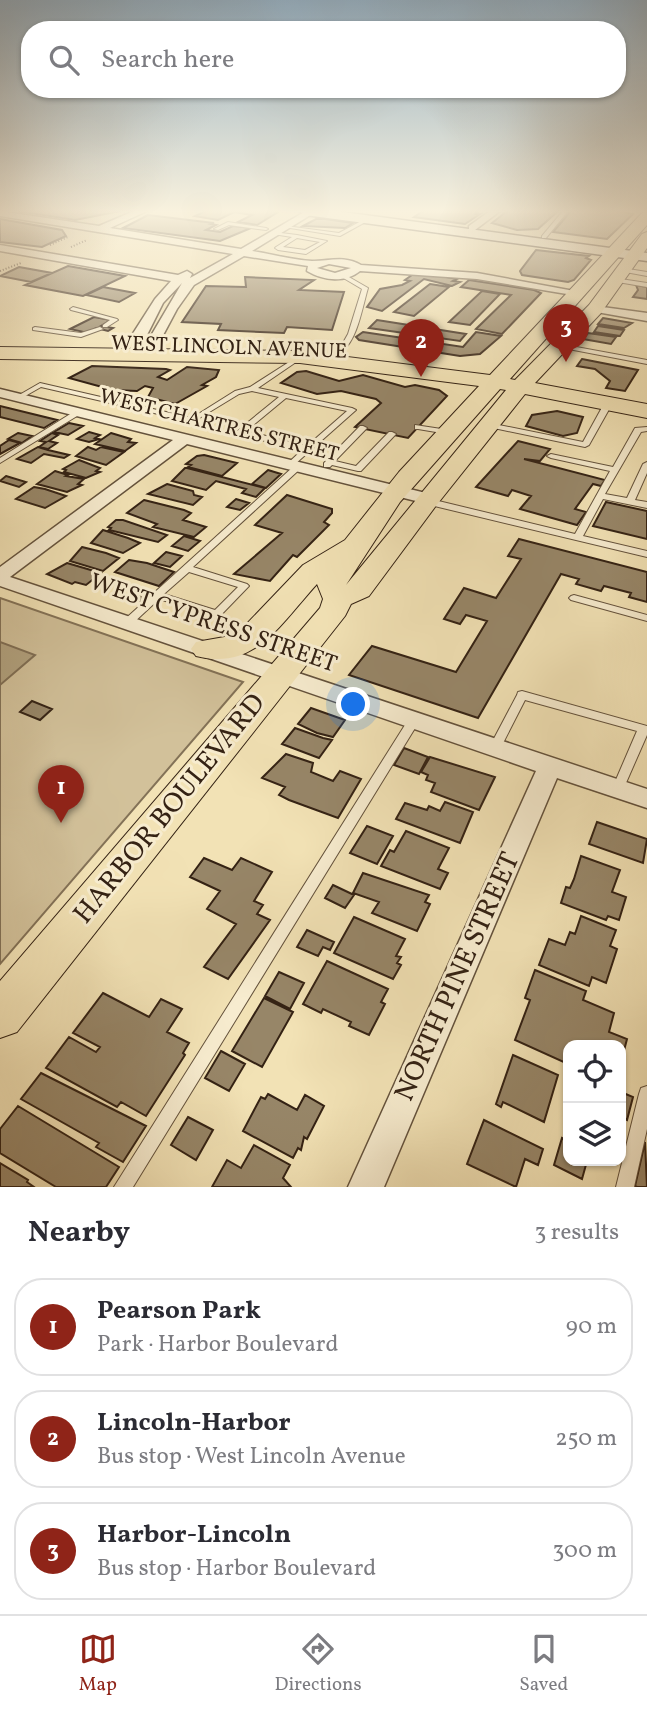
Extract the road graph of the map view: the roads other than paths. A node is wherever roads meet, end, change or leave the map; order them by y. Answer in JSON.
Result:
{"nodes":[{"id":1,"x":107,"y":266,"type":"edge"},
{"id":2,"x":201,"y":266,"type":"edge"},
{"id":3,"x":217,"y":266,"type":"edge"},
{"id":4,"x":313,"y":266,"type":"edge"},
{"id":5,"x":353,"y":266,"type":"edge"},
{"id":6,"x":617,"y":266,"type":"edge"},
{"id":7,"x":625,"y":266,"type":"edge"},
{"id":8,"x":637,"y":266,"type":"edge"},
{"id":9,"x":358,"y":268,"type":"junction"},
{"id":10,"x":342,"y":275,"type":"junction"},
{"id":11,"x":180,"y":279,"type":"junction"},
{"id":12,"x":194,"y":281,"type":"junction"},
{"id":13,"x":647,"y":285,"type":"edge"},
{"id":14,"x":579,"y":293,"type":"junction"},
{"id":15,"x":73,"y":309,"type":"dead end"},
{"id":16,"x":595,"y":309,"type":"junction"},
{"id":17,"x":647,"y":317,"type":"edge"},
{"id":18,"x":34,"y":329,"type":"dead end"},
{"id":19,"x":0,"y":344,"type":"edge"},
{"id":20,"x":559,"y":346,"type":"junction"},
{"id":21,"x":141,"y":349,"type":"junction"},
{"id":22,"x":342,"y":350,"type":"junction"},
{"id":23,"x":0,"y":353,"type":"edge"},
{"id":24,"x":300,"y":357,"type":"junction"},
{"id":25,"x":647,"y":362,"type":"edge"},
{"id":26,"x":495,"y":382,"type":"junction"},
{"id":27,"x":520,"y":387,"type":"junction"},
{"id":28,"x":252,"y":389,"type":"junction"},
{"id":29,"x":0,"y":393,"type":"edge"},
{"id":30,"x":284,"y":396,"type":"junction"},
{"id":31,"x":19,"y":398,"type":"junction"},
{"id":32,"x":608,"y":404,"type":"junction"},
{"id":33,"x":647,"y":411,"type":"edge"},
{"id":34,"x":78,"y":413,"type":"junction"},
{"id":35,"x":489,"y":425,"type":"junction"},
{"id":36,"x":418,"y":426,"type":"dead end"},
{"id":37,"x":363,"y":428,"type":"dead end"},
{"id":38,"x":647,"y":429,"type":"edge"},
{"id":39,"x":448,"y":432,"type":"junction"},
{"id":40,"x":392,"y":434,"type":"dead end"},
{"id":41,"x":184,"y":439,"type":"junction"},
{"id":42,"x":308,"y":449,"type":"junction"},
{"id":43,"x":551,"y":456,"type":"dead end"},
{"id":44,"x":0,"y":461,"type":"edge"},
{"id":45,"x":647,"y":464,"type":"edge"},
{"id":46,"x":293,"y":466,"type":"junction"},
{"id":47,"x":325,"y":467,"type":"junction"},
{"id":48,"x":615,"y":470,"type":"junction"},
{"id":49,"x":394,"y":491,"type":"junction"},
{"id":50,"x":600,"y":496,"type":"junction"},
{"id":51,"x":427,"y":500,"type":"junction"},
{"id":52,"x":630,"y":501,"type":"junction"},
{"id":53,"x":647,"y":505,"type":"edge"},
{"id":54,"x":577,"y":538,"type":"junction"},
{"id":55,"x":351,"y":546,"type":"junction"},
{"id":56,"x":647,"y":554,"type":"edge"},
{"id":57,"x":187,"y":568,"type":"junction"},
{"id":58,"x":0,"y":578,"type":"edge"},
{"id":59,"x":158,"y":594,"type":"junction"},
{"id":60,"x":574,"y":598,"type":"dead end"},
{"id":61,"x":338,"y":599,"type":"junction"},
{"id":62,"x":647,"y":618,"type":"edge"},
{"id":63,"x":127,"y":623,"type":"junction"},
{"id":64,"x":207,"y":649,"type":"junction"},
{"id":65,"x":280,"y":674,"type":"junction"},
{"id":66,"x":414,"y":720,"type":"junction"},
{"id":67,"x":495,"y":748,"type":"junction"},
{"id":68,"x":550,"y":767,"type":"junction"},
{"id":69,"x":618,"y":789,"type":"junction"},
{"id":70,"x":647,"y":799,"type":"edge"},
{"id":71,"x":0,"y":1016,"type":"edge"},
{"id":72,"x":647,"y":1094,"type":"edge"},
{"id":73,"x":123,"y":1187,"type":"edge"},
{"id":74,"x":366,"y":1187,"type":"edge"},
{"id":75,"x":625,"y":1187,"type":"edge"}],
"edges":[{"from":1,"to":11,"type":"street"},
{"from":2,"to":11,"type":"street"},
{"from":3,"to":12,"type":"street"},
{"from":4,"to":10,"type":"street"},
{"from":5,"to":9,"type":"street"},
{"from":6,"to":14,"type":"main road","name":"HARBOR BOULEVARD"},
{"from":7,"to":16,"type":"main road","name":"HARBOR BOULEVARD"},
{"from":8,"to":13,"type":"lane"},
{"from":9,"to":10,"type":"street"},
{"from":9,"to":14,"type":"street"},
{"from":10,"to":22,"type":"lane"},
{"from":11,"to":12,"type":"street"},
{"from":11,"to":21,"type":"street"},
{"from":12,"to":21,"type":"street"},
{"from":14,"to":26,"type":"main road","name":"HARBOR BOULEVARD"},
{"from":15,"to":18,"type":"lane"},
{"from":16,"to":17,"type":"street"},
{"from":16,"to":20,"type":"main road","name":"HARBOR BOULEVARD"},
{"from":19,"to":21,"type":"main road","name":"WEST LINCOLN AVENUE"},
{"from":20,"to":25,"type":"lane"},
{"from":20,"to":27,"type":"main road","name":"HARBOR BOULEVARD"},
{"from":21,"to":22,"type":"main road","name":"WEST LINCOLN AVENUE"},
{"from":21,"to":23,"type":"main road","name":"WEST LINCOLN AVENUE"},
{"from":21,"to":24,"type":"main road","name":"WEST LINCOLN AVENUE"},
{"from":22,"to":26,"type":"main road","name":"WEST LINCOLN AVENUE"},
{"from":24,"to":26,"type":"main road","name":"WEST LINCOLN AVENUE"},
{"from":24,"to":28,"type":"lane"},
{"from":26,"to":27,"type":"main road","name":"WEST LINCOLN AVENUE"},
{"from":26,"to":39,"type":"main road","name":"HARBOR BOULEVARD"},
{"from":27,"to":32,"type":"main road","name":"WEST LINCOLN AVENUE"},
{"from":27,"to":35,"type":"main road","name":"HARBOR BOULEVARD"},
{"from":28,"to":30,"type":"lane"},
{"from":28,"to":31,"type":"lane"},
{"from":29,"to":31,"type":"street","name":"WEST CHARTRES STREET"},
{"from":30,"to":42,"type":"lane"},
{"from":30,"to":42,"type":"lane"},
{"from":31,"to":34,"type":"street","name":"WEST CHARTRES STREET"},
{"from":32,"to":33,"type":"main road","name":"WEST LINCOLN AVENUE"},
{"from":32,"to":35,"type":"lane"},
{"from":34,"to":41,"type":"street","name":"WEST CHARTRES STREET"},
{"from":34,"to":44,"type":"lane"},
{"from":35,"to":51,"type":"main road","name":"HARBOR BOULEVARD"},
{"from":36,"to":39,"type":"lane"},
{"from":37,"to":47,"type":"lane"},
{"from":38,"to":48,"type":"lane"},
{"from":39,"to":49,"type":"main road","name":"HARBOR BOULEVARD"},
{"from":40,"to":47,"type":"lane"},
{"from":41,"to":46,"type":"street","name":"WEST CHARTRES STREET"},
{"from":41,"to":58,"type":"street"},
{"from":42,"to":46,"type":"lane"},
{"from":43,"to":48,"type":"lane"},
{"from":45,"to":52,"type":"lane"},
{"from":46,"to":47,"type":"street","name":"WEST CHARTRES STREET"},
{"from":46,"to":57,"type":"lane"},
{"from":47,"to":49,"type":"street","name":"WEST CHARTRES STREET"},
{"from":48,"to":50,"type":"lane"},
{"from":49,"to":51,"type":"street","name":"WEST CHARTRES STREET"},
{"from":49,"to":55,"type":"main road","name":"HARBOR BOULEVARD"},
{"from":50,"to":52,"type":"lane"},
{"from":50,"to":54,"type":"lane"},
{"from":51,"to":54,"type":"lane"},
{"from":51,"to":61,"type":"main road","name":"HARBOR BOULEVARD"},
{"from":52,"to":53,"type":"lane"},
{"from":54,"to":56,"type":"lane"},
{"from":55,"to":61,"type":"main road","name":"HARBOR BOULEVARD"},
{"from":55,"to":64,"type":"main road"},
{"from":57,"to":59,"type":"lane"},
{"from":57,"to":59,"type":"lane"},
{"from":58,"to":63,"type":"street","name":"WEST CYPRESS STREET"},
{"from":59,"to":63,"type":"lane"},
{"from":60,"to":62,"type":"lane"},
{"from":61,"to":65,"type":"main road","name":"HARBOR BOULEVARD"},
{"from":63,"to":64,"type":"street","name":"WEST CYPRESS STREET"},
{"from":64,"to":65,"type":"street","name":"WEST CYPRESS STREET"},
{"from":65,"to":66,"type":"street","name":"WEST CYPRESS STREET"},
{"from":65,"to":71,"type":"main road","name":"HARBOR BOULEVARD"},
{"from":66,"to":67,"type":"street","name":"WEST CYPRESS STREET"},
{"from":66,"to":73,"type":"lane"},
{"from":67,"to":68,"type":"street","name":"WEST CYPRESS STREET"},
{"from":67,"to":69,"type":"lane"},
{"from":68,"to":69,"type":"street","name":"WEST CYPRESS STREET"},
{"from":68,"to":74,"type":"street","name":"NORTH PINE STREET"},
{"from":69,"to":70,"type":"street","name":"WEST CYPRESS STREET"},
{"from":72,"to":75,"type":"lane"}]}
